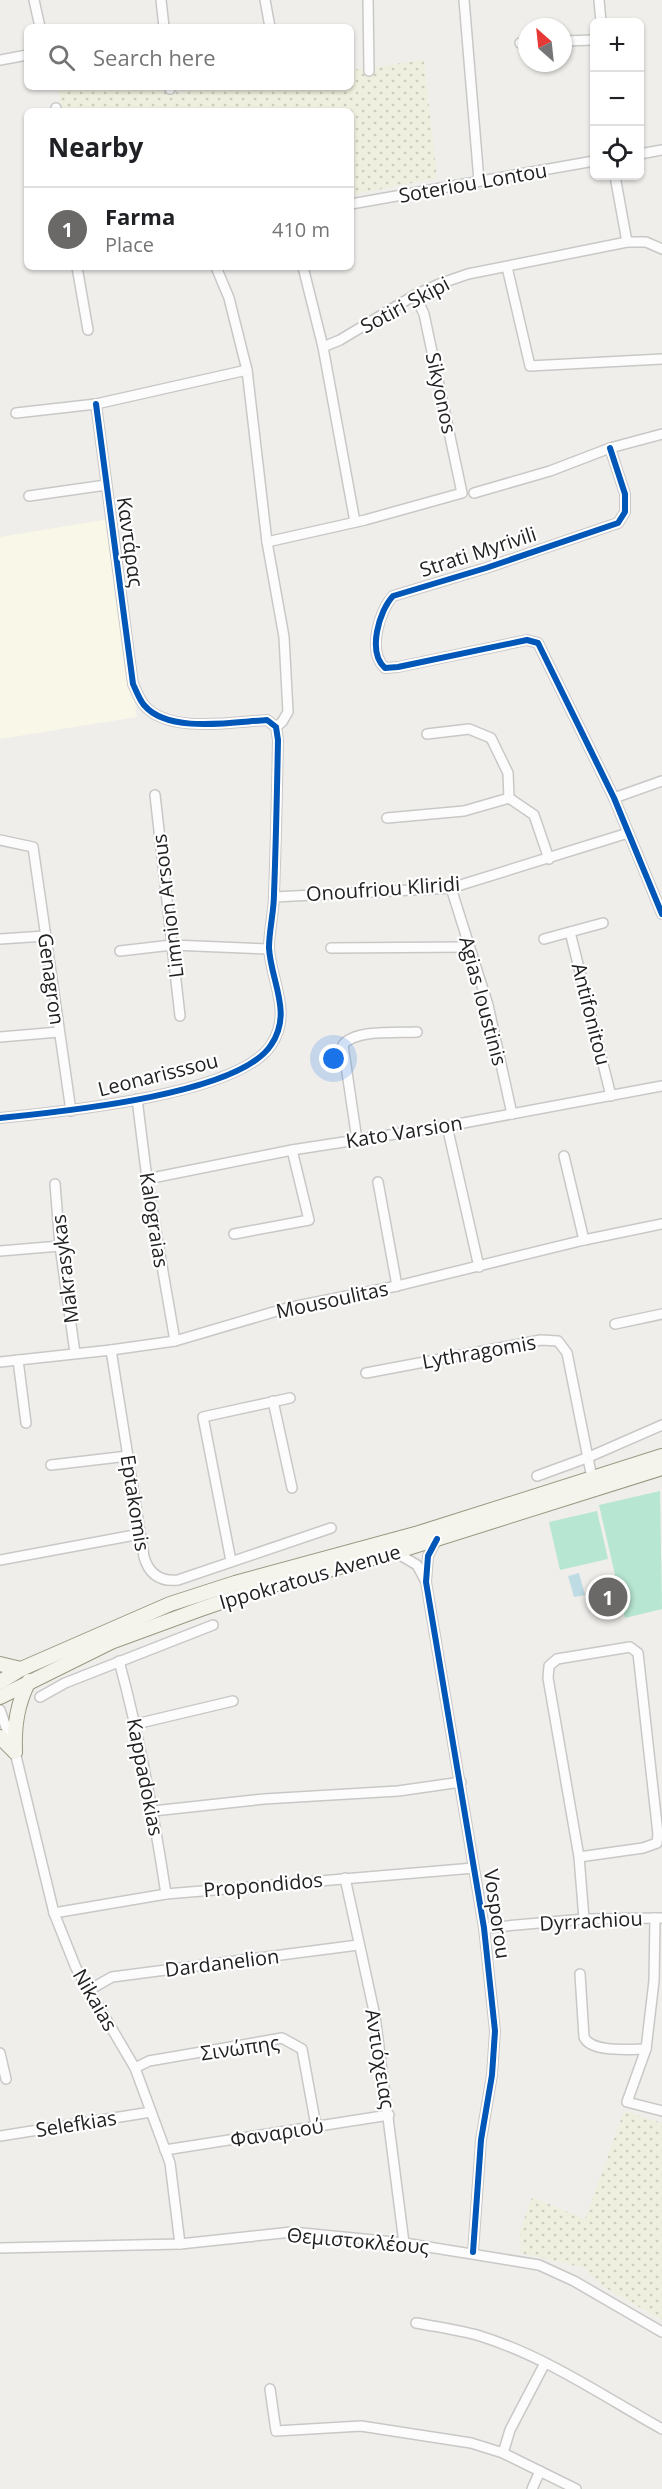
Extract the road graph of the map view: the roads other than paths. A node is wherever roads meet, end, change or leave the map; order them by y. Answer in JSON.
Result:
{"nodes":[{"id":1,"x":34,"y":0,"type":"edge"},
{"id":2,"x":162,"y":0,"type":"edge"},
{"id":3,"x":265,"y":0,"type":"edge"},
{"id":4,"x":368,"y":0,"type":"edge"},
{"id":5,"x":464,"y":0,"type":"edge"},
{"id":6,"x":599,"y":0,"type":"edge"},
{"id":7,"x":601,"y":18,"type":"edge"},
{"id":8,"x":39,"y":24,"type":"edge"},
{"id":9,"x":164,"y":24,"type":"edge"},
{"id":10,"x":269,"y":24,"type":"edge"},
{"id":11,"x":590,"y":40,"type":"edge"},
{"id":12,"x":572,"y":41,"type":"edge"},
{"id":13,"x":24,"y":56,"type":"edge"},
{"id":14,"x":0,"y":60,"type":"edge"},
{"id":15,"x":369,"y":71,"type":"dead end"},
{"id":16,"x":662,"y":150,"type":"edge"},
{"id":17,"x":644,"y":153,"type":"edge"},
{"id":18,"x":590,"y":162,"type":"edge"},
{"id":19,"x":616,"y":180,"type":"edge"},
{"id":20,"x":480,"y":181,"type":"junction"},
{"id":21,"x":354,"y":203,"type":"edge"},
{"id":22,"x":627,"y":242,"type":"junction"},
{"id":23,"x":662,"y":249,"type":"edge"},
{"id":24,"x":507,"y":267,"type":"junction"},
{"id":25,"x":77,"y":270,"type":"edge"},
{"id":26,"x":217,"y":270,"type":"edge"},
{"id":27,"x":304,"y":270,"type":"edge"},
{"id":28,"x":415,"y":296,"type":"junction"},
{"id":29,"x":87,"y":330,"type":"dead end"},
{"id":30,"x":323,"y":346,"type":"junction"},
{"id":31,"x":662,"y":358,"type":"edge"},
{"id":32,"x":248,"y":370,"type":"junction"},
{"id":33,"x":96,"y":404,"type":"junction"},
{"id":34,"x":16,"y":413,"type":"dead end"},
{"id":35,"x":662,"y":435,"type":"edge"},
{"id":36,"x":610,"y":448,"type":"junction"},
{"id":37,"x":106,"y":485,"type":"junction"},
{"id":38,"x":474,"y":493,"type":"dead end"},
{"id":39,"x":29,"y":496,"type":"dead end"},
{"id":40,"x":355,"y":522,"type":"junction"},
{"id":41,"x":267,"y":542,"type":"junction"},
{"id":42,"x":276,"y":727,"type":"junction"},
{"id":43,"x":427,"y":734,"type":"dead end"},
{"id":44,"x":662,"y":781,"type":"edge"},
{"id":45,"x":155,"y":795,"type":"dead end"},
{"id":46,"x":509,"y":798,"type":"junction"},
{"id":47,"x":614,"y":798,"type":"junction"},
{"id":48,"x":387,"y":818,"type":"dead end"},
{"id":49,"x":628,"y":833,"type":"junction"},
{"id":50,"x":0,"y":835,"type":"edge"},
{"id":51,"x":0,"y":840,"type":"edge"},
{"id":52,"x":549,"y":859,"type":"junction"},
{"id":53,"x":451,"y":888,"type":"junction"},
{"id":54,"x":274,"y":897,"type":"junction"},
{"id":55,"x":662,"y":914,"type":"edge"},
{"id":56,"x":603,"y":923,"type":"dead end"},
{"id":57,"x":570,"y":932,"type":"junction"},
{"id":58,"x":45,"y":936,"type":"junction"},
{"id":59,"x":0,"y":939,"type":"edge"},
{"id":60,"x":544,"y":939,"type":"dead end"},
{"id":61,"x":172,"y":945,"type":"junction"},
{"id":62,"x":468,"y":947,"type":"junction"},
{"id":63,"x":331,"y":948,"type":"dead end"},
{"id":64,"x":269,"y":949,"type":"junction"},
{"id":65,"x":120,"y":951,"type":"dead end"},
{"id":66,"x":180,"y":1016,"type":"dead end"},
{"id":67,"x":59,"y":1032,"type":"junction"},
{"id":68,"x":417,"y":1032,"type":"dead end"},
{"id":69,"x":0,"y":1037,"type":"edge"},
{"id":70,"x":661,"y":1086,"type":"edge"},
{"id":71,"x":611,"y":1096,"type":"junction"},
{"id":72,"x":662,"y":1097,"type":"edge"},
{"id":73,"x":137,"y":1100,"type":"junction"},
{"id":74,"x":71,"y":1111,"type":"junction"},
{"id":75,"x":512,"y":1114,"type":"junction"},
{"id":76,"x":0,"y":1118,"type":"edge"},
{"id":77,"x":447,"y":1126,"type":"junction"},
{"id":78,"x":357,"y":1140,"type":"junction"},
{"id":79,"x":292,"y":1150,"type":"junction"},
{"id":80,"x":564,"y":1156,"type":"dead end"},
{"id":81,"x":147,"y":1179,"type":"junction"},
{"id":82,"x":378,"y":1182,"type":"dead end"},
{"id":83,"x":56,"y":1184,"type":"dead end"},
{"id":84,"x":662,"y":1224,"type":"edge"},
{"id":85,"x":234,"y":1234,"type":"dead end"},
{"id":86,"x":584,"y":1240,"type":"junction"},
{"id":87,"x":60,"y":1246,"type":"junction"},
{"id":88,"x":0,"y":1251,"type":"edge"},
{"id":89,"x":479,"y":1267,"type":"junction"},
{"id":90,"x":397,"y":1286,"type":"junction"},
{"id":91,"x":662,"y":1314,"type":"edge"},
{"id":92,"x":615,"y":1324,"type":"dead end"},
{"id":93,"x":175,"y":1341,"type":"junction"},
{"id":94,"x":111,"y":1350,"type":"junction"},
{"id":95,"x":75,"y":1353,"type":"junction"},
{"id":96,"x":18,"y":1360,"type":"junction"},
{"id":97,"x":0,"y":1362,"type":"edge"},
{"id":98,"x":366,"y":1373,"type":"dead end"},
{"id":99,"x":290,"y":1398,"type":"dead end"},
{"id":100,"x":273,"y":1401,"type":"junction"},
{"id":101,"x":26,"y":1423,"type":"dead end"},
{"id":102,"x":662,"y":1425,"type":"edge"},
{"id":103,"x":128,"y":1456,"type":"junction"},
{"id":104,"x":662,"y":1456,"type":"edge"},
{"id":105,"x":589,"y":1457,"type":"junction"},
{"id":106,"x":51,"y":1465,"type":"dead end"},
{"id":107,"x":662,"y":1468,"type":"edge"},
{"id":108,"x":537,"y":1476,"type":"dead end"},
{"id":109,"x":592,"y":1478,"type":"junction"},
{"id":110,"x":292,"y":1488,"type":"dead end"},
{"id":111,"x":331,"y":1528,"type":"dead end"},
{"id":112,"x":140,"y":1534,"type":"junction"},
{"id":113,"x":437,"y":1539,"type":"junction"},
{"id":114,"x":395,"y":1552,"type":"junction"},
{"id":115,"x":0,"y":1560,"type":"edge"},
{"id":116,"x":231,"y":1561,"type":"junction"},
{"id":117,"x":426,"y":1582,"type":"junction"},
{"id":118,"x":213,"y":1625,"type":"dead end"},
{"id":119,"x":119,"y":1661,"type":"junction"},
{"id":120,"x":0,"y":1664,"type":"edge"},
{"id":121,"x":25,"y":1675,"type":"junction"},
{"id":122,"x":1,"y":1681,"type":"edge"},
{"id":123,"x":0,"y":1697,"type":"edge"},
{"id":124,"x":40,"y":1697,"type":"dead end"},
{"id":125,"x":232,"y":1701,"type":"dead end"},
{"id":126,"x":0,"y":1710,"type":"edge"},
{"id":127,"x":136,"y":1724,"type":"junction"},
{"id":128,"x":0,"y":1737,"type":"edge"},
{"id":129,"x":15,"y":1752,"type":"junction"},
{"id":130,"x":461,"y":1782,"type":"junction"},
{"id":131,"x":153,"y":1811,"type":"junction"},
{"id":132,"x":579,"y":1857,"type":"junction"},
{"id":133,"x":474,"y":1868,"type":"junction"},
{"id":134,"x":345,"y":1878,"type":"junction"},
{"id":135,"x":166,"y":1894,"type":"junction"},
{"id":136,"x":54,"y":1913,"type":"junction"},
{"id":137,"x":658,"y":1918,"type":"edge"},
{"id":138,"x":584,"y":1919,"type":"junction"},
{"id":139,"x":484,"y":1928,"type":"junction"},
{"id":140,"x":358,"y":1946,"type":"junction"},
{"id":141,"x":580,"y":1974,"type":"dead end"},
{"id":142,"x":89,"y":1990,"type":"junction"},
{"id":143,"x":646,"y":2049,"type":"junction"},
{"id":144,"x":0,"y":2054,"type":"edge"},
{"id":145,"x":135,"y":2068,"type":"junction"},
{"id":146,"x":6,"y":2079,"type":"dead end"},
{"id":147,"x":662,"y":2111,"type":"edge"},
{"id":148,"x":151,"y":2112,"type":"junction"},
{"id":149,"x":389,"y":2115,"type":"junction"},
{"id":150,"x":316,"y":2126,"type":"junction"},
{"id":151,"x":0,"y":2136,"type":"edge"},
{"id":152,"x":165,"y":2150,"type":"junction"},
{"id":153,"x":404,"y":2243,"type":"junction"},
{"id":154,"x":180,"y":2244,"type":"junction"},
{"id":155,"x":0,"y":2248,"type":"edge"},
{"id":156,"x":472,"y":2253,"type":"junction"},
{"id":157,"x":416,"y":2323,"type":"dead end"},
{"id":158,"x":662,"y":2332,"type":"edge"},
{"id":159,"x":545,"y":2363,"type":"junction"},
{"id":160,"x":270,"y":2389,"type":"dead end"},
{"id":161,"x":662,"y":2429,"type":"edge"},
{"id":162,"x":503,"y":2453,"type":"junction"},
{"id":163,"x":540,"y":2471,"type":"junction"},
{"id":164,"x":532,"y":2489,"type":"edge"},
{"id":165,"x":576,"y":2489,"type":"edge"}],
"edges":[{"from":1,"to":8,"type":"street"},
{"from":2,"to":9,"type":"street"},
{"from":3,"to":10,"type":"street"},
{"from":4,"to":15,"type":"street"},
{"from":5,"to":20,"type":"street"},
{"from":6,"to":7,"type":"street"},
{"from":11,"to":12,"type":"street"},
{"from":13,"to":14,"type":"street"},
{"from":16,"to":17,"type":"street"},
{"from":18,"to":20,"type":"street","name":"Soteriou Lontou"},
{"from":19,"to":22,"type":"street"},
{"from":20,"to":21,"type":"street","name":"Soteriou Lontou"},
{"from":22,"to":23,"type":"street"},
{"from":22,"to":24,"type":"street","name":"Sotiri Skipi"},
{"from":24,"to":28,"type":"street","name":"Sotiri Skipi"},
{"from":24,"to":31,"type":"street"},
{"from":25,"to":29,"type":"street"},
{"from":26,"to":32,"type":"street"},
{"from":27,"to":30,"type":"street"},
{"from":28,"to":30,"type":"street","name":"Sotiri Skipi"},
{"from":28,"to":40,"type":"street","name":"Sikyonos"},
{"from":30,"to":40,"type":"street"},
{"from":32,"to":33,"type":"street"},
{"from":32,"to":41,"type":"street"},
{"from":33,"to":34,"type":"street"},
{"from":33,"to":37,"type":"street","name":"Καντάρας"},
{"from":35,"to":36,"type":"street"},
{"from":36,"to":38,"type":"street"},
{"from":36,"to":47,"type":"street","name":"Strati Myrivili"},
{"from":37,"to":39,"type":"street"},
{"from":37,"to":42,"type":"street","name":"Καντάρας"},
{"from":40,"to":41,"type":"street"},
{"from":41,"to":42,"type":"street"},
{"from":42,"to":54,"type":"street","name":"Leonarisssou"},
{"from":43,"to":46,"type":"street"},
{"from":44,"to":47,"type":"street"},
{"from":45,"to":61,"type":"street","name":"Limnion Arsous"},
{"from":46,"to":48,"type":"street"},
{"from":46,"to":52,"type":"street"},
{"from":47,"to":49,"type":"street"},
{"from":49,"to":52,"type":"street","name":"Onoufriou Kliridi"},
{"from":49,"to":55,"type":"street"},
{"from":50,"to":51,"type":"street"},
{"from":51,"to":58,"type":"street","name":"Genagron"},
{"from":52,"to":53,"type":"street","name":"Onoufriou Kliridi"},
{"from":53,"to":54,"type":"street","name":"Onoufriou Kliridi"},
{"from":53,"to":62,"type":"street","name":"Agias Ioustinis"},
{"from":54,"to":64,"type":"street","name":"Leonarisssou"},
{"from":56,"to":57,"type":"street"},
{"from":57,"to":60,"type":"street"},
{"from":57,"to":71,"type":"street","name":"Antifonitou"},
{"from":58,"to":59,"type":"street"},
{"from":58,"to":67,"type":"street","name":"Genagron"},
{"from":61,"to":64,"type":"street"},
{"from":61,"to":65,"type":"street"},
{"from":61,"to":66,"type":"street","name":"Limnion Arsous"},
{"from":62,"to":63,"type":"street"},
{"from":62,"to":75,"type":"street","name":"Agias Ioustinis"},
{"from":64,"to":73,"type":"street","name":"Leonarisssou"},
{"from":67,"to":69,"type":"street"},
{"from":67,"to":74,"type":"street","name":"Genagron"},
{"from":68,"to":78,"type":"street"},
{"from":70,"to":71,"type":"street","name":"Kato Varsion"},
{"from":70,"to":72,"type":"street"},
{"from":71,"to":75,"type":"street","name":"Kato Varsion"},
{"from":73,"to":74,"type":"street","name":"Leonarisssou"},
{"from":73,"to":81,"type":"street","name":"Kalograias"},
{"from":74,"to":76,"type":"street","name":"Leonarisssou"},
{"from":75,"to":77,"type":"street","name":"Kato Varsion"},
{"from":77,"to":78,"type":"street","name":"Kato Varsion"},
{"from":77,"to":89,"type":"street"},
{"from":78,"to":79,"type":"street","name":"Kato Varsion"},
{"from":79,"to":81,"type":"street","name":"Kato Varsion"},
{"from":79,"to":85,"type":"street"},
{"from":80,"to":86,"type":"street"},
{"from":81,"to":93,"type":"street","name":"Kalograias"},
{"from":82,"to":90,"type":"street"},
{"from":83,"to":87,"type":"street","name":"Makrasykas"},
{"from":84,"to":86,"type":"street","name":"Mousoulitas"},
{"from":86,"to":89,"type":"street","name":"Mousoulitas"},
{"from":87,"to":88,"type":"street"},
{"from":87,"to":95,"type":"street","name":"Makrasykas"},
{"from":89,"to":90,"type":"street","name":"Mousoulitas"},
{"from":90,"to":93,"type":"street","name":"Mousoulitas"},
{"from":91,"to":92,"type":"street"},
{"from":93,"to":94,"type":"street","name":"Mousoulitas"},
{"from":94,"to":95,"type":"street","name":"Mousoulitas"},
{"from":94,"to":103,"type":"street","name":"Eptakomis"},
{"from":95,"to":96,"type":"street","name":"Mousoulitas"},
{"from":96,"to":97,"type":"street","name":"Mousoulitas"},
{"from":96,"to":101,"type":"street"},
{"from":98,"to":105,"type":"street","name":"Lythragomis"},
{"from":99,"to":100,"type":"street"},
{"from":100,"to":110,"type":"street"},
{"from":100,"to":116,"type":"street"},
{"from":102,"to":105,"type":"street"},
{"from":103,"to":106,"type":"street"},
{"from":103,"to":112,"type":"street","name":"Eptakomis"},
{"from":104,"to":109,"type":"main road","name":"Ippokratous Avenue"},
{"from":105,"to":108,"type":"street"},
{"from":105,"to":109,"type":"street","name":"Lythragomis"},
{"from":107,"to":113,"type":"main road","name":"Ippokratous Avenue"},
{"from":109,"to":121,"type":"main road","name":"Ippokratous Avenue"},
{"from":111,"to":116,"type":"street","name":"Eptakomis"},
{"from":112,"to":115,"type":"street"},
{"from":112,"to":116,"type":"street","name":"Eptakomis"},
{"from":113,"to":114,"type":"main road","name":"Ippokratous Avenue"},
{"from":113,"to":117,"type":"street"},
{"from":114,"to":117,"type":"street"},
{"from":114,"to":121,"type":"main road","name":"Ippokratous Avenue"},
{"from":117,"to":130,"type":"street","name":"Vosporou"},
{"from":118,"to":119,"type":"street"},
{"from":119,"to":124,"type":"street"},
{"from":119,"to":127,"type":"street","name":"Kappadokias"},
{"from":120,"to":121,"type":"main road"},
{"from":121,"to":122,"type":"main road"},
{"from":121,"to":123,"type":"main road","name":"Ippokratous Avenue"},
{"from":121,"to":129,"type":"main road"},
{"from":125,"to":127,"type":"street"},
{"from":126,"to":129,"type":"street","name":"Nikaias"},
{"from":127,"to":131,"type":"street","name":"Kappadokias"},
{"from":128,"to":129,"type":"main road"},
{"from":129,"to":136,"type":"street","name":"Nikaias"},
{"from":130,"to":131,"type":"street"},
{"from":130,"to":133,"type":"street","name":"Vosporou"},
{"from":131,"to":135,"type":"street","name":"Kappadokias"},
{"from":132,"to":132,"type":"street"},
{"from":132,"to":138,"type":"street"},
{"from":133,"to":134,"type":"street","name":"Propondidos"},
{"from":133,"to":139,"type":"street","name":"Vosporou"},
{"from":134,"to":135,"type":"street","name":"Propondidos"},
{"from":134,"to":140,"type":"street","name":"Αντιόχειας"},
{"from":135,"to":136,"type":"street","name":"Propondidos"},
{"from":136,"to":142,"type":"street","name":"Nikaias"},
{"from":137,"to":138,"type":"street","name":"Dyrrachiou"},
{"from":137,"to":143,"type":"street"},
{"from":138,"to":139,"type":"street","name":"Dyrrachiou"},
{"from":139,"to":156,"type":"street","name":"Vosporou"},
{"from":140,"to":142,"type":"street","name":"Dardanelion"},
{"from":140,"to":149,"type":"street","name":"Αντιόχειας"},
{"from":141,"to":143,"type":"street"},
{"from":142,"to":145,"type":"street","name":"Nikaias"},
{"from":143,"to":147,"type":"street"},
{"from":144,"to":146,"type":"street"},
{"from":145,"to":148,"type":"street","name":"Nikaias"},
{"from":145,"to":150,"type":"street","name":"Σινώπης"},
{"from":148,"to":151,"type":"street","name":"Selefkias"},
{"from":148,"to":152,"type":"street","name":"Nikaias"},
{"from":149,"to":150,"type":"street","name":"Φαναριού"},
{"from":149,"to":153,"type":"street","name":"Αντιόχειας"},
{"from":150,"to":152,"type":"street","name":"Φαναριού"},
{"from":152,"to":154,"type":"street","name":"Nikaias"},
{"from":153,"to":154,"type":"street","name":"Θεμιστοκλέους"},
{"from":153,"to":156,"type":"street","name":"Θεμιστοκλέους"},
{"from":154,"to":155,"type":"street","name":"Θεμιστοκλέους"},
{"from":156,"to":158,"type":"street","name":"Θεμιστοκλέους"},
{"from":157,"to":159,"type":"street"},
{"from":159,"to":161,"type":"street"},
{"from":159,"to":162,"type":"street"},
{"from":160,"to":162,"type":"street"},
{"from":162,"to":163,"type":"street"},
{"from":163,"to":164,"type":"street"},
{"from":163,"to":165,"type":"street"}]}
